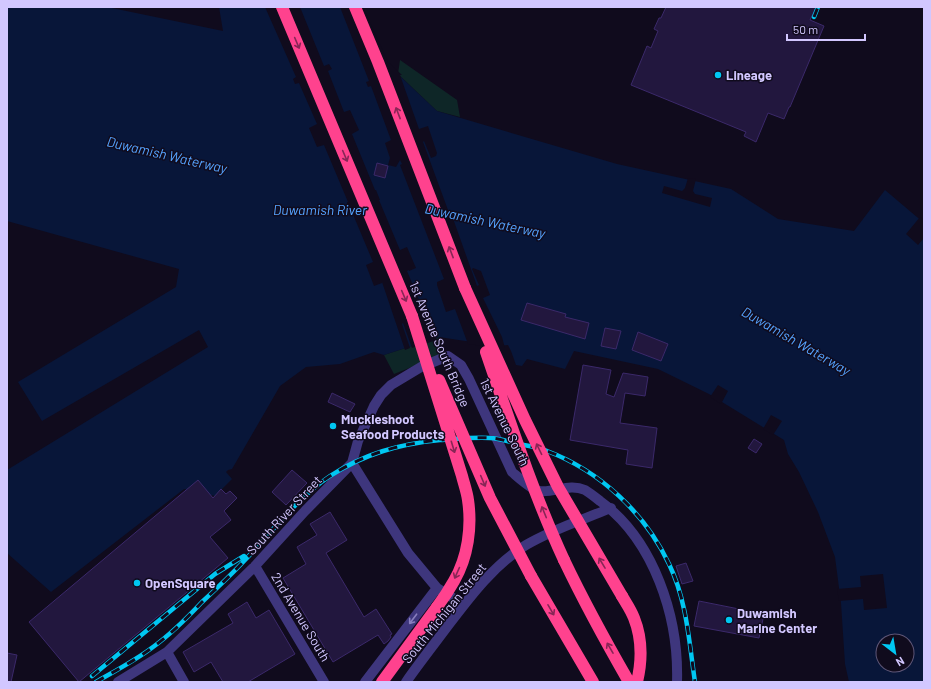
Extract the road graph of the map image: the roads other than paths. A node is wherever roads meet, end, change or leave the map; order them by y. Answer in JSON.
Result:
{"nodes":[{"id":1,"x":282,"y":7,"type":"edge"},
{"id":2,"x":355,"y":7,"type":"edge"},
{"id":3,"x":465,"y":288,"type":"junction"},
{"id":4,"x":412,"y":316,"type":"junction"},
{"id":5,"x":448,"y":356,"type":"joint"},
{"id":6,"x":352,"y":463,"type":"junction"},
{"id":7,"x":611,"y":508,"type":"junction"},
{"id":8,"x":255,"y":566,"type":"junction"},
{"id":9,"x":437,"y":588,"type":"junction"},
{"id":10,"x":464,"y":605,"type":"junction"},
{"id":11,"x":167,"y":652,"type":"junction"},
{"id":12,"x":118,"y":682,"type":"edge"},
{"id":13,"x":184,"y":682,"type":"edge"},
{"id":14,"x":324,"y":682,"type":"edge"},
{"id":15,"x":365,"y":682,"type":"edge"},
{"id":16,"x":382,"y":682,"type":"edge"},
{"id":17,"x":406,"y":682,"type":"edge"},
{"id":18,"x":593,"y":682,"type":"edge"},
{"id":19,"x":629,"y":682,"type":"edge"},
{"id":20,"x":637,"y":682,"type":"edge"},
{"id":21,"x":677,"y":682,"type":"edge"}],
"edges":[{"from":1,"to":4,"type":"highway","name":"1st Avenue South Bridge","one_way":true},
{"from":3,"to":2,"type":"highway","one_way":true},
{"from":19,"to":3,"type":"highway","one_way":true,"bridge":true},
{"from":20,"to":3,"type":"highway","one_way":true,"bridge":true},
{"from":4,"to":16,"type":"highway","one_way":true,"bridge":true},
{"from":4,"to":18,"type":"highway","name":"1st Avenue South Bridge","one_way":true,"bridge":true},
{"from":5,"to":6,"type":"street","name":"South River Street"},
{"from":5,"to":7,"type":"street","name":"1st Avenue South"},
{"from":6,"to":8,"type":"street","name":"South River Street"},
{"from":6,"to":9,"type":"street"},
{"from":7,"to":10,"type":"street","name":"South Michigan Street"},
{"from":7,"to":21,"type":"street","name":"1st Avenue South"},
{"from":8,"to":11,"type":"street","name":"South River Street"},
{"from":8,"to":14,"type":"street","name":"2nd Avenue South"},
{"from":9,"to":10,"type":"street"},
{"from":9,"to":15,"type":"street","name":"South Michigan Street","one_way":true},
{"from":10,"to":17,"type":"street","name":"South Michigan Street"},
{"from":11,"to":12,"type":"street","name":"South River Street"},
{"from":11,"to":13,"type":"street"}]}
